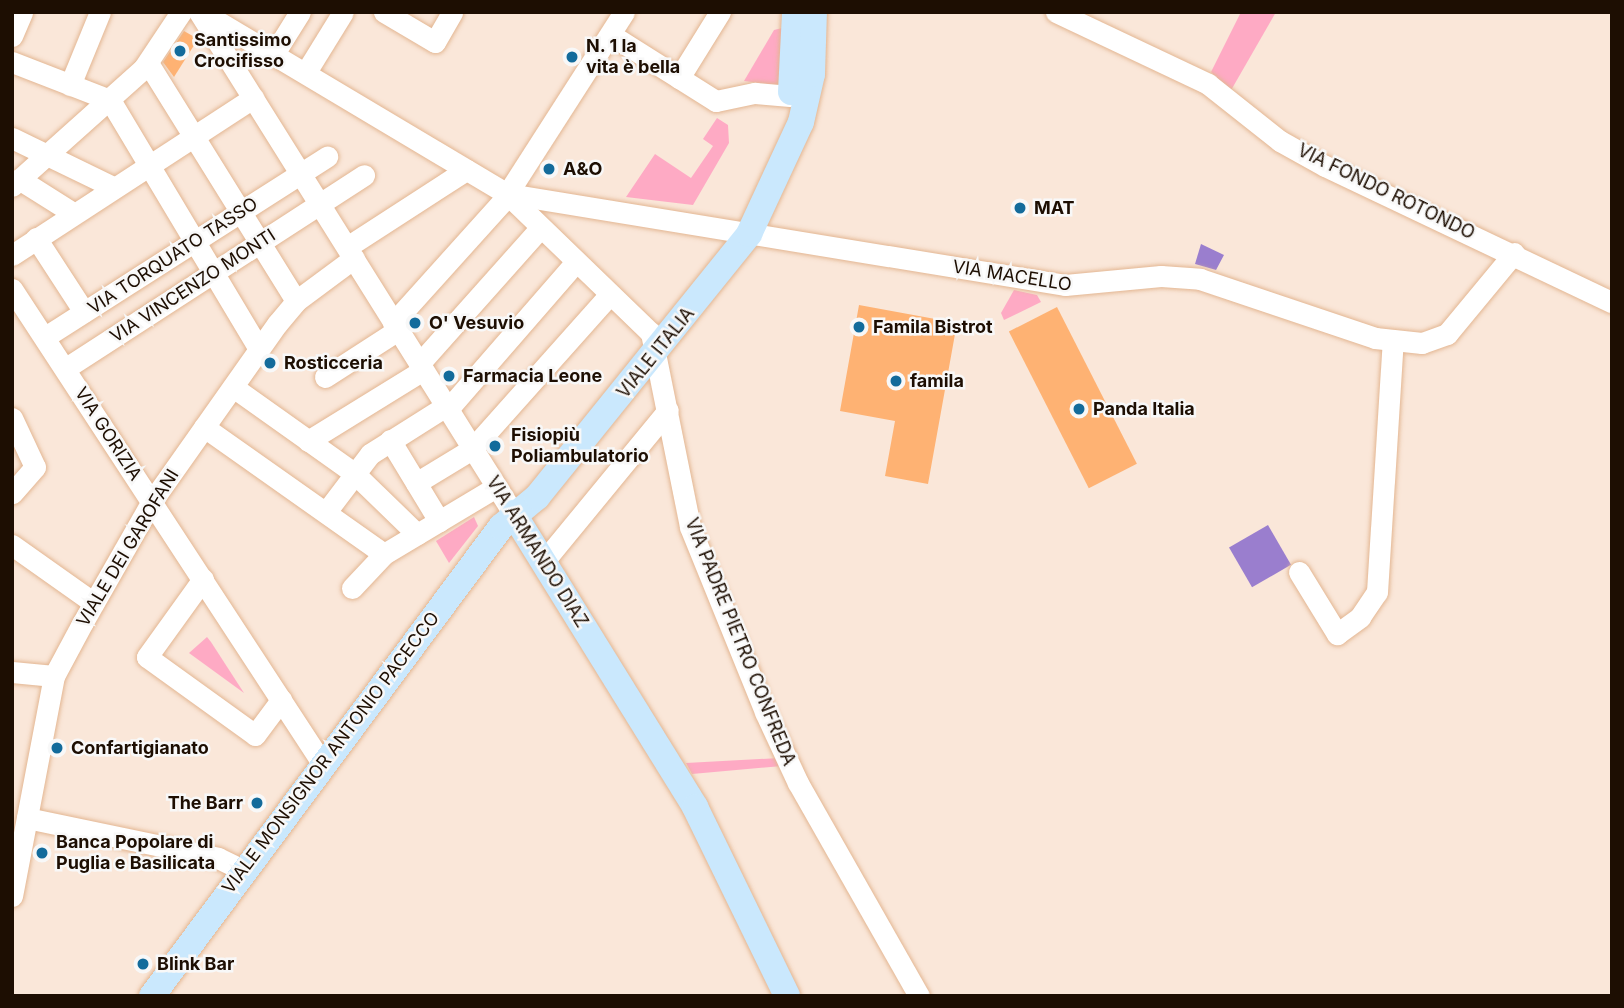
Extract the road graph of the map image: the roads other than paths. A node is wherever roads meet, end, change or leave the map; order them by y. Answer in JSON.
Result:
{"nodes":[{"id":1,"x":22,"y":12,"type":"edge"},
{"id":2,"x":100,"y":12,"type":"edge"},
{"id":3,"x":181,"y":12,"type":"edge"},
{"id":4,"x":200,"y":12,"type":"edge"},
{"id":5,"x":300,"y":12,"type":"edge"},
{"id":6,"x":384,"y":12,"type":"edge"},
{"id":7,"x":452,"y":12,"type":"edge"},
{"id":8,"x":624,"y":12,"type":"edge"},
{"id":9,"x":720,"y":12,"type":"edge"},
{"id":10,"x":796,"y":12,"type":"edge"},
{"id":11,"x":814,"y":12,"type":"edge"},
{"id":12,"x":1056,"y":12,"type":"edge"},
{"id":13,"x":332,"y":16,"type":"edge"},
{"id":14,"x":611,"y":35,"type":"junction"},
{"id":15,"x":12,"y":37,"type":"edge"},
{"id":16,"x":275,"y":52,"type":"junction"},
{"id":17,"x":12,"y":62,"type":"edge"},
{"id":18,"x":148,"y":63,"type":"junction"},
{"id":19,"x":306,"y":72,"type":"junction"},
{"id":20,"x":679,"y":78,"type":"junction"},
{"id":21,"x":70,"y":85,"type":"junction"},
{"id":22,"x":790,"y":96,"type":"junction"},
{"id":23,"x":253,"y":98,"type":"junction"},
{"id":24,"x":110,"y":100,"type":"junction"},
{"id":25,"x":194,"y":135,"type":"junction"},
{"id":26,"x":12,"y":138,"type":"edge"},
{"id":27,"x":47,"y":155,"type":"junction"},
{"id":28,"x":327,"y":157,"type":"dead end"},
{"id":29,"x":149,"y":164,"type":"junction"},
{"id":30,"x":466,"y":170,"type":"junction"},
{"id":31,"x":301,"y":174,"type":"junction"},
{"id":32,"x":365,"y":175,"type":"dead end"},
{"id":33,"x":16,"y":182,"type":"edge"},
{"id":34,"x":113,"y":187,"type":"junction"},
{"id":35,"x":507,"y":194,"type":"junction"},
{"id":36,"x":320,"y":204,"type":"junction"},
{"id":37,"x":241,"y":212,"type":"junction"},
{"id":38,"x":73,"y":213,"type":"junction"},
{"id":39,"x":541,"y":227,"type":"junction"},
{"id":40,"x":740,"y":232,"type":"junction"},
{"id":41,"x":36,"y":238,"type":"junction"},
{"id":42,"x":195,"y":242,"type":"junction"},
{"id":43,"x":261,"y":243,"type":"junction"},
{"id":44,"x":350,"y":253,"type":"junction"},
{"id":45,"x":1514,"y":253,"type":"junction"},
{"id":46,"x":12,"y":255,"type":"edge"},
{"id":47,"x":575,"y":263,"type":"junction"},
{"id":48,"x":214,"y":273,"type":"junction"},
{"id":49,"x":12,"y":289,"type":"edge"},
{"id":50,"x":609,"y":295,"type":"junction"},
{"id":51,"x":296,"y":300,"type":"junction"},
{"id":52,"x":1612,"y":302,"type":"edge"},
{"id":53,"x":84,"y":312,"type":"junction"},
{"id":54,"x":396,"y":326,"type":"junction"},
{"id":55,"x":45,"y":337,"type":"junction"},
{"id":56,"x":1393,"y":341,"type":"junction"},
{"id":57,"x":654,"y":342,"type":"junction"},
{"id":58,"x":259,"y":349,"type":"junction"},
{"id":59,"x":421,"y":367,"type":"junction"},
{"id":60,"x":66,"y":368,"type":"junction"},
{"id":61,"x":325,"y":377,"type":"dead end"},
{"id":62,"x":233,"y":387,"type":"junction"},
{"id":63,"x":447,"y":407,"type":"junction"},
{"id":64,"x":668,"y":410,"type":"junction"},
{"id":65,"x":12,"y":418,"type":"edge"},
{"id":66,"x":204,"y":426,"type":"junction"},
{"id":67,"x":390,"y":440,"type":"junction"},
{"id":68,"x":308,"y":441,"type":"junction"},
{"id":69,"x":472,"y":449,"type":"junction"},
{"id":70,"x":354,"y":473,"type":"junction"},
{"id":71,"x":416,"y":483,"type":"junction"},
{"id":72,"x":496,"y":487,"type":"junction"},
{"id":73,"x":12,"y":493,"type":"edge"},
{"id":74,"x":152,"y":501,"type":"junction"},
{"id":75,"x":326,"y":512,"type":"junction"},
{"id":76,"x":513,"y":513,"type":"junction"},
{"id":77,"x":439,"y":521,"type":"junction"},
{"id":78,"x":416,"y":534,"type":"junction"},
{"id":79,"x":12,"y":545,"type":"edge"},
{"id":80,"x":384,"y":554,"type":"junction"},
{"id":81,"x":544,"y":561,"type":"junction"},
{"id":82,"x":1299,"y":572,"type":"dead end"},
{"id":83,"x":204,"y":579,"type":"junction"},
{"id":84,"x":352,"y":588,"type":"dead end"},
{"id":85,"x":94,"y":603,"type":"junction"},
{"id":86,"x":12,"y":672,"type":"edge"},
{"id":87,"x":54,"y":676,"type":"junction"},
{"id":88,"x":281,"y":700,"type":"junction"},
{"id":89,"x":322,"y":763,"type":"junction"},
{"id":90,"x":27,"y":818,"type":"junction"},
{"id":91,"x":243,"y":870,"type":"junction"},
{"id":92,"x":12,"y":896,"type":"edge"},
{"id":93,"x":152,"y":996,"type":"edge"},
{"id":94,"x":787,"y":996,"type":"edge"},
{"id":95,"x":919,"y":996,"type":"edge"}],
"edges":[{"from":1,"to":15,"type":"street"},
{"from":2,"to":21,"type":"street"},
{"from":3,"to":18,"type":"street"},
{"from":4,"to":16,"type":"street"},
{"from":4,"to":23,"type":"street","name":"VIA ARMANDO DIAZ"},
{"from":5,"to":16,"type":"street"},
{"from":6,"to":7,"type":"street"},
{"from":8,"to":14,"type":"street"},
{"from":9,"to":20,"type":"street"},
{"from":10,"to":22,"type":"main road","name":"VIALE ITALIA"},
{"from":11,"to":40,"type":"main road","name":"VIALE ITALIA"},
{"from":12,"to":45,"type":"street","name":"VIA FONDO ROTONDO"},
{"from":13,"to":19,"type":"street"},
{"from":14,"to":20,"type":"street"},
{"from":14,"to":35,"type":"street"},
{"from":16,"to":19,"type":"street"},
{"from":17,"to":21,"type":"street"},
{"from":18,"to":24,"type":"street"},
{"from":18,"to":25,"type":"street"},
{"from":19,"to":30,"type":"street"},
{"from":20,"to":22,"type":"street"},
{"from":21,"to":24,"type":"street"},
{"from":22,"to":40,"type":"main road","name":"VIALE ITALIA"},
{"from":23,"to":25,"type":"street"},
{"from":23,"to":31,"type":"street","name":"VIA ARMANDO DIAZ"},
{"from":24,"to":27,"type":"street"},
{"from":24,"to":29,"type":"street"},
{"from":25,"to":29,"type":"street"},
{"from":25,"to":37,"type":"street"},
{"from":26,"to":27,"type":"street"},
{"from":27,"to":33,"type":"street"},
{"from":27,"to":34,"type":"street"},
{"from":28,"to":31,"type":"street","name":"VIA TORQUATO TASSO"},
{"from":29,"to":34,"type":"street"},
{"from":29,"to":42,"type":"street"},
{"from":30,"to":35,"type":"street"},
{"from":30,"to":44,"type":"street","name":"VIALE DEI GAROFANI"},
{"from":31,"to":36,"type":"street","name":"VIA ARMANDO DIAZ"},
{"from":31,"to":37,"type":"street","name":"VIA TORQUATO TASSO"},
{"from":32,"to":36,"type":"street","name":"VIA VINCENZO MONTI"},
{"from":33,"to":38,"type":"street"},
{"from":34,"to":38,"type":"street"},
{"from":35,"to":39,"type":"street"},
{"from":35,"to":40,"type":"street","name":"VIA MACELLO"},
{"from":35,"to":54,"type":"street"},
{"from":36,"to":43,"type":"street","name":"VIA VINCENZO MONTI"},
{"from":36,"to":44,"type":"street","name":"VIA ARMANDO DIAZ"},
{"from":37,"to":42,"type":"street","name":"VIA TORQUATO TASSO"},
{"from":37,"to":43,"type":"street"},
{"from":38,"to":41,"type":"street"},
{"from":39,"to":47,"type":"street"},
{"from":39,"to":59,"type":"street"},
{"from":40,"to":56,"type":"street","name":"VIA MACELLO"},
{"from":40,"to":57,"type":"main road","name":"VIALE ITALIA"},
{"from":41,"to":46,"type":"street"},
{"from":41,"to":53,"type":"street"},
{"from":42,"to":48,"type":"street"},
{"from":42,"to":53,"type":"street","name":"VIA TORQUATO TASSO"},
{"from":43,"to":48,"type":"street","name":"VIA VINCENZO MONTI"},
{"from":43,"to":51,"type":"street"},
{"from":44,"to":51,"type":"street","name":"VIALE DEI GAROFANI"},
{"from":44,"to":54,"type":"street","name":"VIA ARMANDO DIAZ"},
{"from":45,"to":52,"type":"street","name":"VIA FONDO ROTONDO"},
{"from":45,"to":56,"type":"street","name":"VIA MACELLO"},
{"from":47,"to":50,"type":"street"},
{"from":47,"to":63,"type":"street"},
{"from":48,"to":58,"type":"street"},
{"from":48,"to":60,"type":"street","name":"VIA VINCENZO MONTI"},
{"from":49,"to":55,"type":"street","name":"VIA GORIZIA"},
{"from":50,"to":57,"type":"street"},
{"from":50,"to":69,"type":"street"},
{"from":51,"to":58,"type":"street","name":"VIALE DEI GAROFANI"},
{"from":53,"to":55,"type":"street","name":"VIA TORQUATO TASSO"},
{"from":54,"to":59,"type":"street","name":"VIA ARMANDO DIAZ"},
{"from":54,"to":61,"type":"street"},
{"from":55,"to":60,"type":"street","name":"VIA GORIZIA"},
{"from":56,"to":82,"type":"street"},
{"from":57,"to":64,"type":"street","name":"VIA PADRE PIETRO CONFREDA"},
{"from":57,"to":76,"type":"main road","name":"VIALE ITALIA"},
{"from":58,"to":62,"type":"street","name":"VIALE DEI GAROFANI"},
{"from":59,"to":63,"type":"street","name":"VIA ARMANDO DIAZ"},
{"from":59,"to":68,"type":"street"},
{"from":60,"to":74,"type":"street","name":"VIA GORIZIA"},
{"from":62,"to":66,"type":"street","name":"VIALE DEI GAROFANI"},
{"from":62,"to":68,"type":"street"},
{"from":63,"to":67,"type":"street"},
{"from":63,"to":69,"type":"street","name":"VIA ARMANDO DIAZ"},
{"from":64,"to":81,"type":"street"},
{"from":64,"to":95,"type":"street","name":"VIA PADRE PIETRO CONFREDA"},
{"from":65,"to":73,"type":"street"},
{"from":66,"to":74,"type":"street","name":"VIALE DEI GAROFANI"},
{"from":66,"to":75,"type":"street"},
{"from":67,"to":70,"type":"street"},
{"from":67,"to":71,"type":"street"},
{"from":68,"to":70,"type":"street"},
{"from":69,"to":71,"type":"street"},
{"from":69,"to":72,"type":"street","name":"VIA ARMANDO DIAZ"},
{"from":70,"to":75,"type":"street"},
{"from":70,"to":78,"type":"street"},
{"from":71,"to":77,"type":"street"},
{"from":72,"to":76,"type":"street","name":"VIA ARMANDO DIAZ"},
{"from":72,"to":77,"type":"street"},
{"from":74,"to":83,"type":"street","name":"VIA GORIZIA"},
{"from":74,"to":85,"type":"street","name":"VIALE DEI GAROFANI"},
{"from":75,"to":80,"type":"street"},
{"from":76,"to":81,"type":"main road","name":"VIA ARMANDO DIAZ"},
{"from":76,"to":89,"type":"main road","name":"VIALE MONSIGNOR ANTONIO PACECCO"},
{"from":77,"to":78,"type":"street"},
{"from":78,"to":80,"type":"street"},
{"from":79,"to":85,"type":"street"},
{"from":80,"to":84,"type":"street"},
{"from":81,"to":94,"type":"main road","name":"VIA ARMANDO DIAZ"},
{"from":83,"to":88,"type":"street","name":"VIA GORIZIA"},
{"from":83,"to":88,"type":"street"},
{"from":85,"to":87,"type":"street","name":"VIALE DEI GAROFANI"},
{"from":86,"to":87,"type":"street"},
{"from":87,"to":90,"type":"street","name":"VIALE DEI GAROFANI"},
{"from":88,"to":89,"type":"street","name":"VIA GORIZIA"},
{"from":89,"to":91,"type":"main road","name":"VIALE MONSIGNOR ANTONIO PACECCO"},
{"from":90,"to":91,"type":"street"},
{"from":90,"to":92,"type":"street","name":"VIALE DEI GAROFANI"},
{"from":91,"to":93,"type":"main road","name":"VIALE MONSIGNOR ANTONIO PACECCO"}]}
